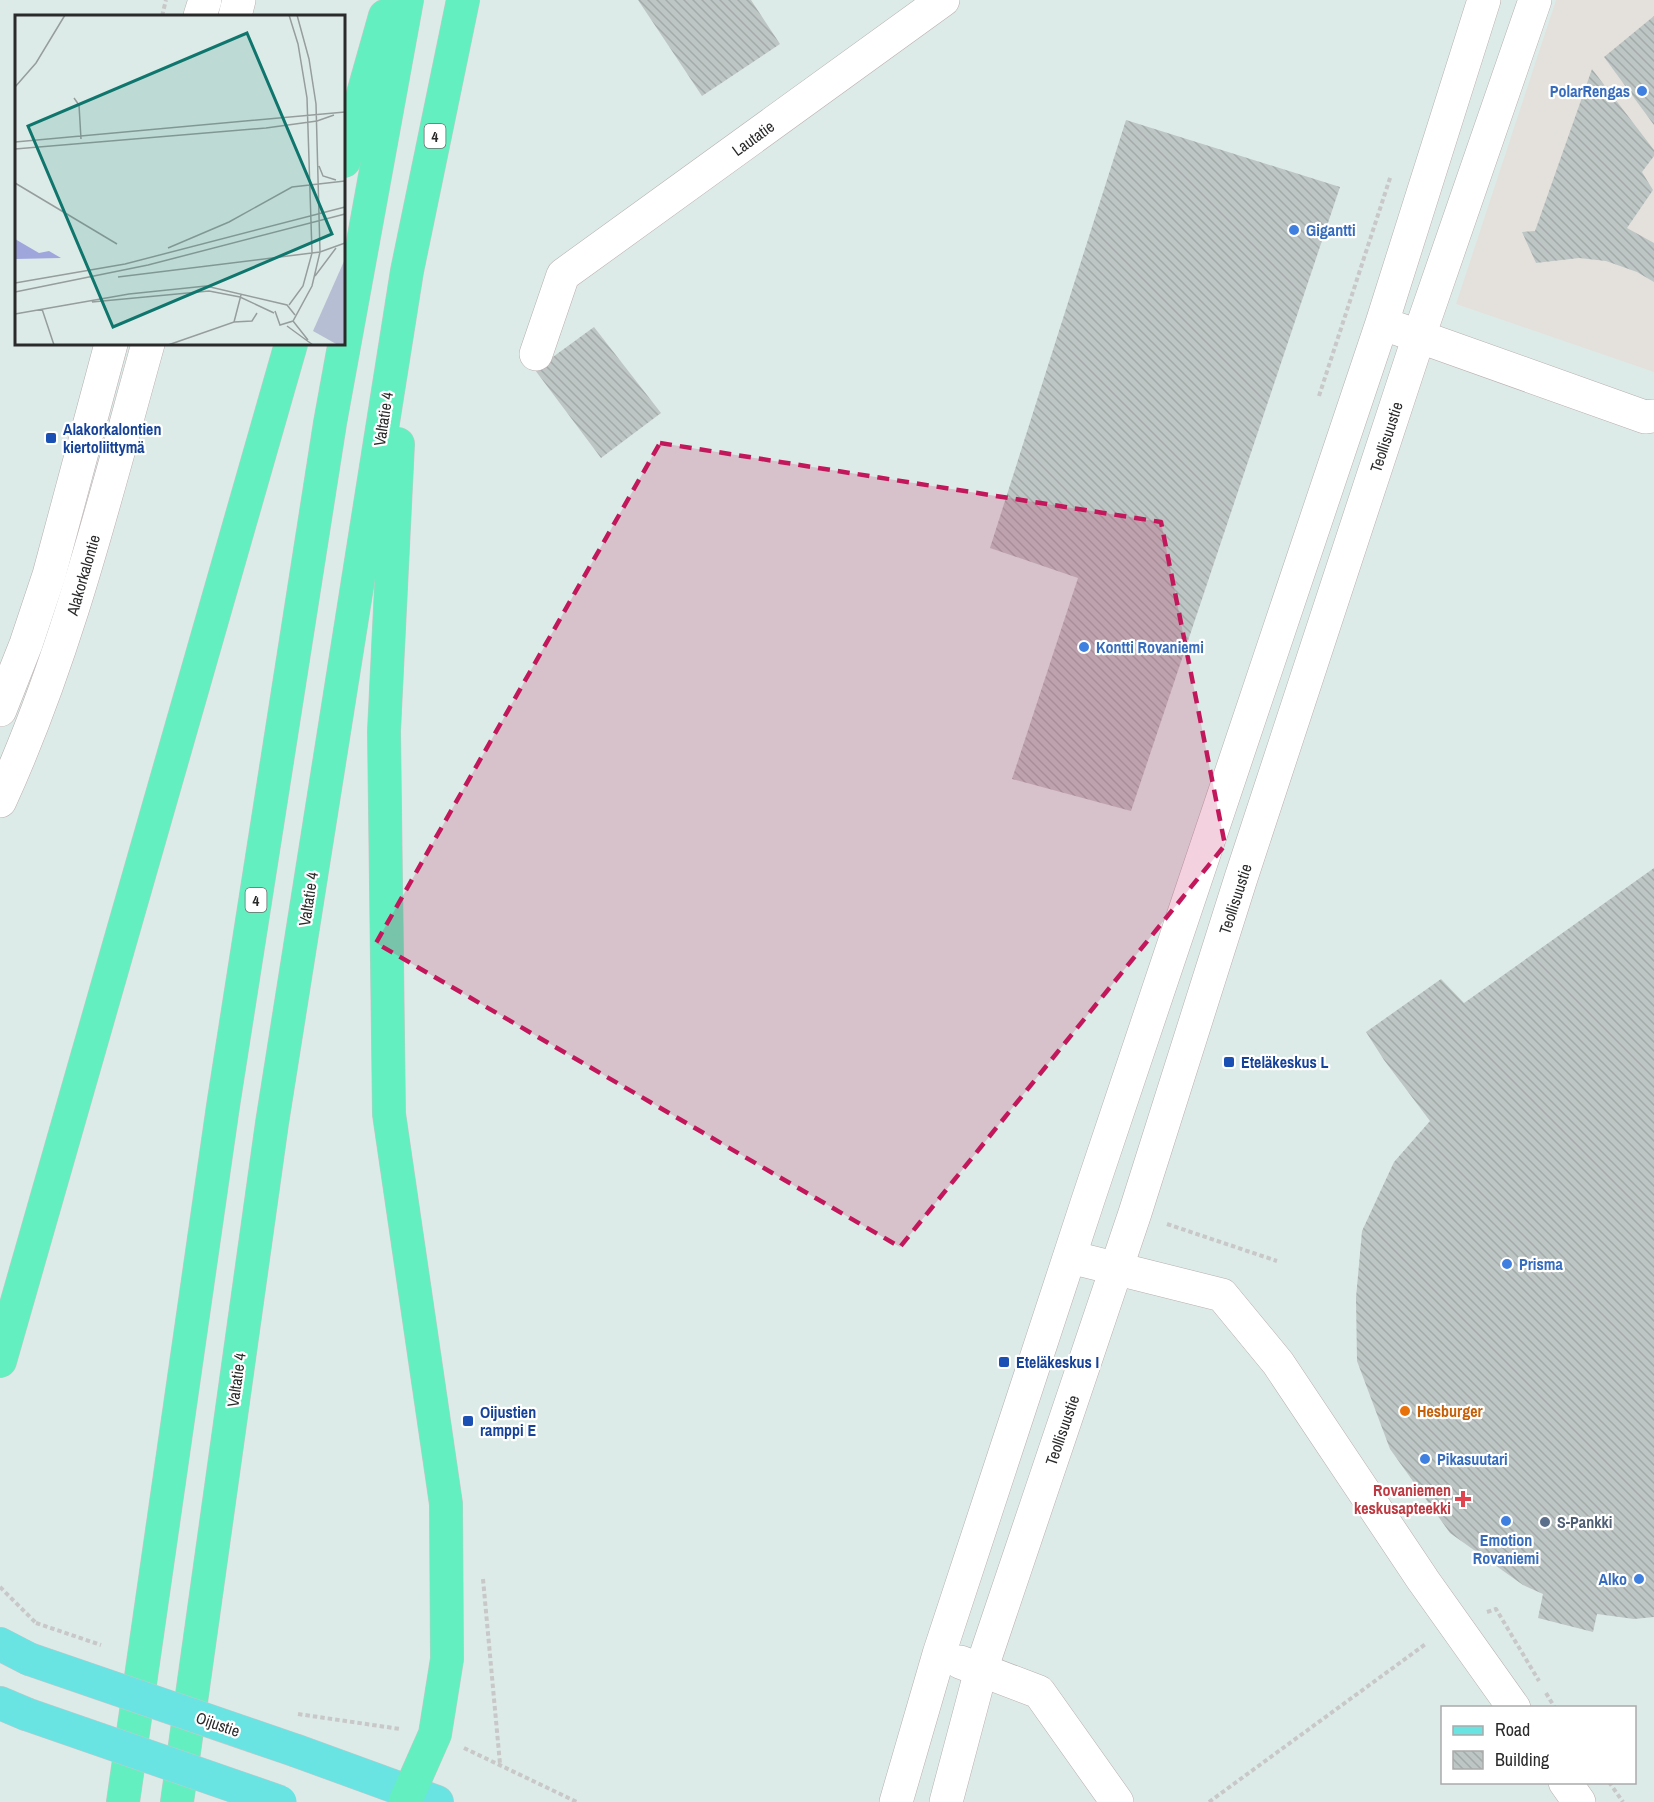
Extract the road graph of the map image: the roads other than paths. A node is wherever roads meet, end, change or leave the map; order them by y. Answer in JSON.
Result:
{"nodes":[{"id":1,"x":205,"y":0,"type":"edge"},
{"id":2,"x":239,"y":0,"type":"edge"},
{"id":3,"x":390,"y":0,"type":"edge"},
{"id":4,"x":407,"y":0,"type":"edge"},
{"id":5,"x":463,"y":0,"type":"edge"},
{"id":6,"x":943,"y":0,"type":"edge"},
{"id":7,"x":1484,"y":0,"type":"edge"},
{"id":8,"x":1535,"y":0,"type":"edge"},
{"id":9,"x":200,"y":15,"type":"edge"},
{"id":10,"x":235,"y":15,"type":"edge"},
{"id":11,"x":345,"y":158,"type":"edge"},
{"id":12,"x":407,"y":271,"type":"junction"},
{"id":13,"x":1382,"y":323,"type":"junction"},
{"id":14,"x":1419,"y":336,"type":"junction"},
{"id":15,"x":345,"y":341,"type":"edge"},
{"id":16,"x":111,"y":345,"type":"edge"},
{"id":17,"x":148,"y":345,"type":"edge"},
{"id":18,"x":291,"y":345,"type":"edge"},
{"id":19,"x":344,"y":345,"type":"edge"},
{"id":20,"x":536,"y":354,"type":"dead end"},
{"id":21,"x":1654,"y":416,"type":"edge"},
{"id":22,"x":0,"y":710,"type":"edge"},
{"id":23,"x":0,"y":801,"type":"edge"},
{"id":24,"x":1070,"y":1257,"type":"junction"},
{"id":25,"x":1116,"y":1269,"type":"junction"},
{"id":26,"x":0,"y":1361,"type":"edge"},
{"id":27,"x":0,"y":1644,"type":"edge"},
{"id":28,"x":939,"y":1653,"type":"junction"},
{"id":29,"x":981,"y":1670,"type":"junction"},
{"id":30,"x":1513,"y":1706,"type":"edge"},
{"id":31,"x":13,"y":1708,"type":"edge"},
{"id":32,"x":1567,"y":1784,"type":"edge"},
{"id":33,"x":417,"y":1798,"type":"edge"},
{"id":34,"x":123,"y":1802,"type":"edge"},
{"id":35,"x":177,"y":1802,"type":"edge"},
{"id":36,"x":280,"y":1802,"type":"edge"},
{"id":37,"x":896,"y":1802,"type":"edge"},
{"id":38,"x":946,"y":1802,"type":"edge"},
{"id":39,"x":1117,"y":1802,"type":"edge"},
{"id":40,"x":1579,"y":1802,"type":"edge"}],
"edges":[{"from":1,"to":9,"type":"street"},
{"from":2,"to":10,"type":"street"},
{"from":3,"to":11,"type":"highway"},
{"from":4,"to":15,"type":"highway","number":"4"},
{"from":5,"to":12,"type":"highway","name":"Valtatie 4","number":"4"},
{"from":6,"to":20,"type":"street","name":"Lautatie"},
{"from":7,"to":13,"type":"street"},
{"from":8,"to":14,"type":"street","name":"Teollisuustie"},
{"from":12,"to":33,"type":"highway"},
{"from":12,"to":35,"type":"highway","name":"Valtatie 4","number":"4"},
{"from":13,"to":14,"type":"street"},
{"from":13,"to":24,"type":"street"},
{"from":14,"to":21,"type":"street"},
{"from":14,"to":25,"type":"street","name":"Teollisuustie"},
{"from":16,"to":22,"type":"street","name":"Alakorkalontie"},
{"from":17,"to":23,"type":"street","name":"Alakorkalontie"},
{"from":18,"to":26,"type":"highway"},
{"from":19,"to":34,"type":"highway","number":"4"},
{"from":24,"to":25,"type":"street"},
{"from":24,"to":28,"type":"street"},
{"from":25,"to":29,"type":"street","name":"Teollisuustie"},
{"from":25,"to":30,"type":"street"},
{"from":27,"to":33,"type":"main road","name":"Oijustie","bridge":true},
{"from":28,"to":29,"type":"street"},
{"from":28,"to":37,"type":"street"},
{"from":29,"to":38,"type":"street","name":"Teollisuustie"},
{"from":29,"to":39,"type":"street"},
{"from":31,"to":36,"type":"main road","bridge":true},
{"from":32,"to":40,"type":"street"}]}
